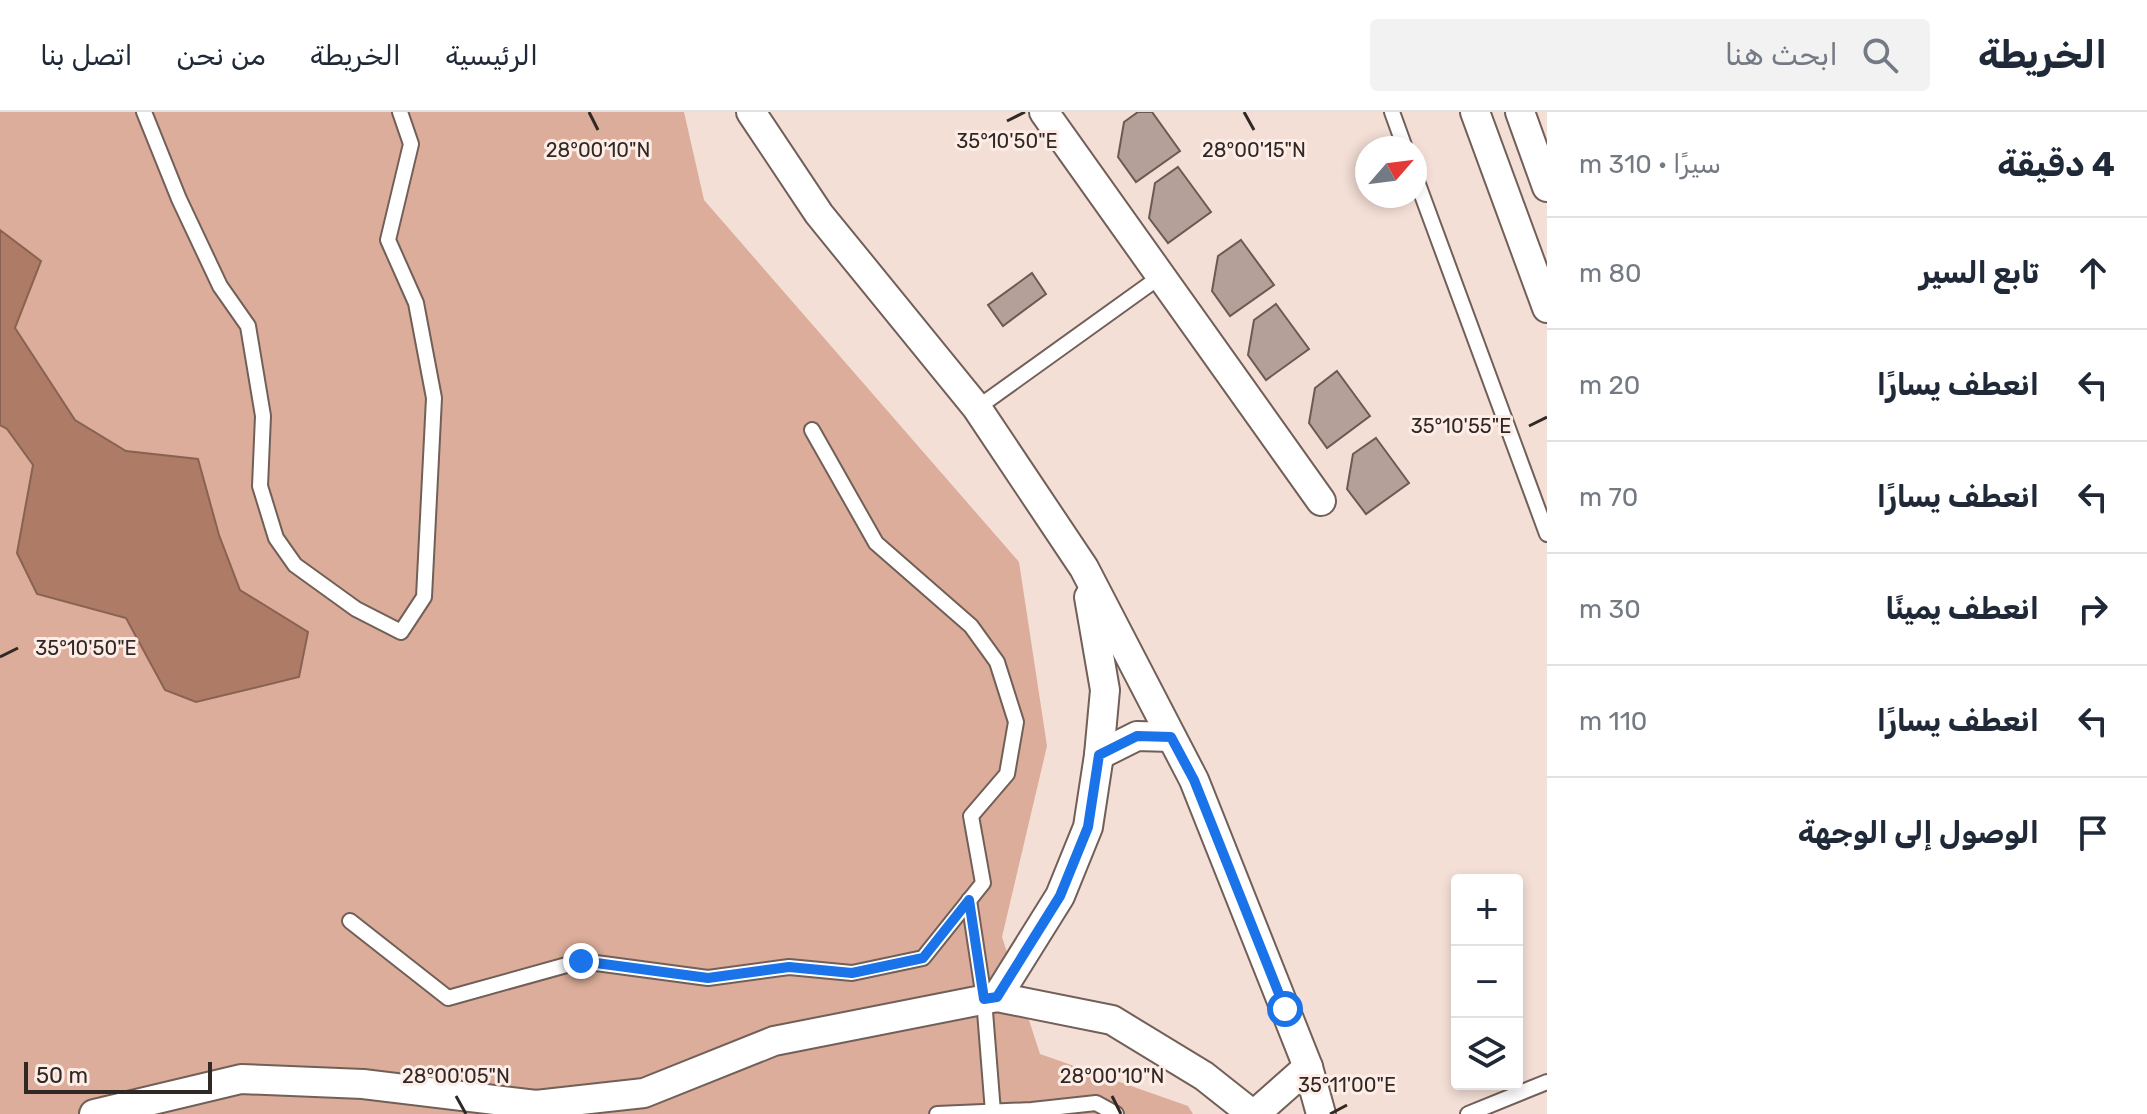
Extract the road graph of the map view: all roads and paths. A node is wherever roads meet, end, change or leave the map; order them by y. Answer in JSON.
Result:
{"nodes":[{"id":1,"x":144,"y":112,"type":"edge"},
{"id":2,"x":400,"y":112,"type":"edge"},
{"id":3,"x":751,"y":112,"type":"edge"},
{"id":4,"x":1044,"y":112,"type":"edge"},
{"id":5,"x":1392,"y":112,"type":"edge"},
{"id":6,"x":1475,"y":112,"type":"edge"},
{"id":7,"x":1520,"y":112,"type":"edge"},
{"id":8,"x":1401,"y":136,"type":"edge"},
{"id":9,"x":1547,"y":187,"type":"edge"},
{"id":10,"x":1427,"y":208,"type":"edge"},
{"id":11,"x":1161,"y":276,"type":"junction"},
{"id":12,"x":1547,"y":308,"type":"edge"},
{"id":13,"x":977,"y":408,"type":"junction"},
{"id":14,"x":812,"y":430,"type":"dead end"},
{"id":15,"x":1321,"y":501,"type":"dead end"},
{"id":16,"x":1547,"y":534,"type":"edge"},
{"id":17,"x":1084,"y":568,"type":"junction"},
{"id":18,"x":1171,"y":737,"type":"junction"},
{"id":19,"x":1099,"y":755,"type":"junction"},
{"id":20,"x":969,"y":900,"type":"junction"},
{"id":21,"x":350,"y":921,"type":"dead end"},
{"id":22,"x":990,"y":998,"type":"junction"},
{"id":23,"x":1308,"y":1067,"type":"junction"},
{"id":24,"x":1547,"y":1082,"type":"edge"},
{"id":25,"x":993,"y":1112,"type":"junction"},
{"id":26,"x":94,"y":1114,"type":"edge"},
{"id":27,"x":937,"y":1114,"type":"edge"},
{"id":28,"x":1116,"y":1114,"type":"edge"},
{"id":29,"x":1254,"y":1114,"type":"edge"},
{"id":30,"x":1321,"y":1114,"type":"edge"},
{"id":31,"x":1468,"y":1114,"type":"edge"}],
"edges":[{"from":1,"to":2,"type":"lane"},
{"from":3,"to":13,"type":"street"},
{"from":4,"to":11,"type":"street"},
{"from":5,"to":8,"type":"lane"},
{"from":6,"to":12,"type":"street"},
{"from":7,"to":9,"type":"street"},
{"from":10,"to":16,"type":"lane"},
{"from":11,"to":13,"type":"lane"},
{"from":11,"to":15,"type":"street"},
{"from":13,"to":17,"type":"street"},
{"from":14,"to":20,"type":"lane"},
{"from":17,"to":18,"type":"street"},
{"from":17,"to":19,"type":"street"},
{"from":18,"to":19,"type":"street"},
{"from":18,"to":23,"type":"street"},
{"from":19,"to":22,"type":"street"},
{"from":20,"to":21,"type":"lane"},
{"from":20,"to":22,"type":"lane"},
{"from":22,"to":25,"type":"lane"},
{"from":22,"to":26,"type":"street"},
{"from":22,"to":29,"type":"street"},
{"from":23,"to":29,"type":"street"},
{"from":23,"to":30,"type":"street"},
{"from":24,"to":31,"type":"lane"},
{"from":25,"to":27,"type":"lane"},
{"from":25,"to":28,"type":"lane"}]}
